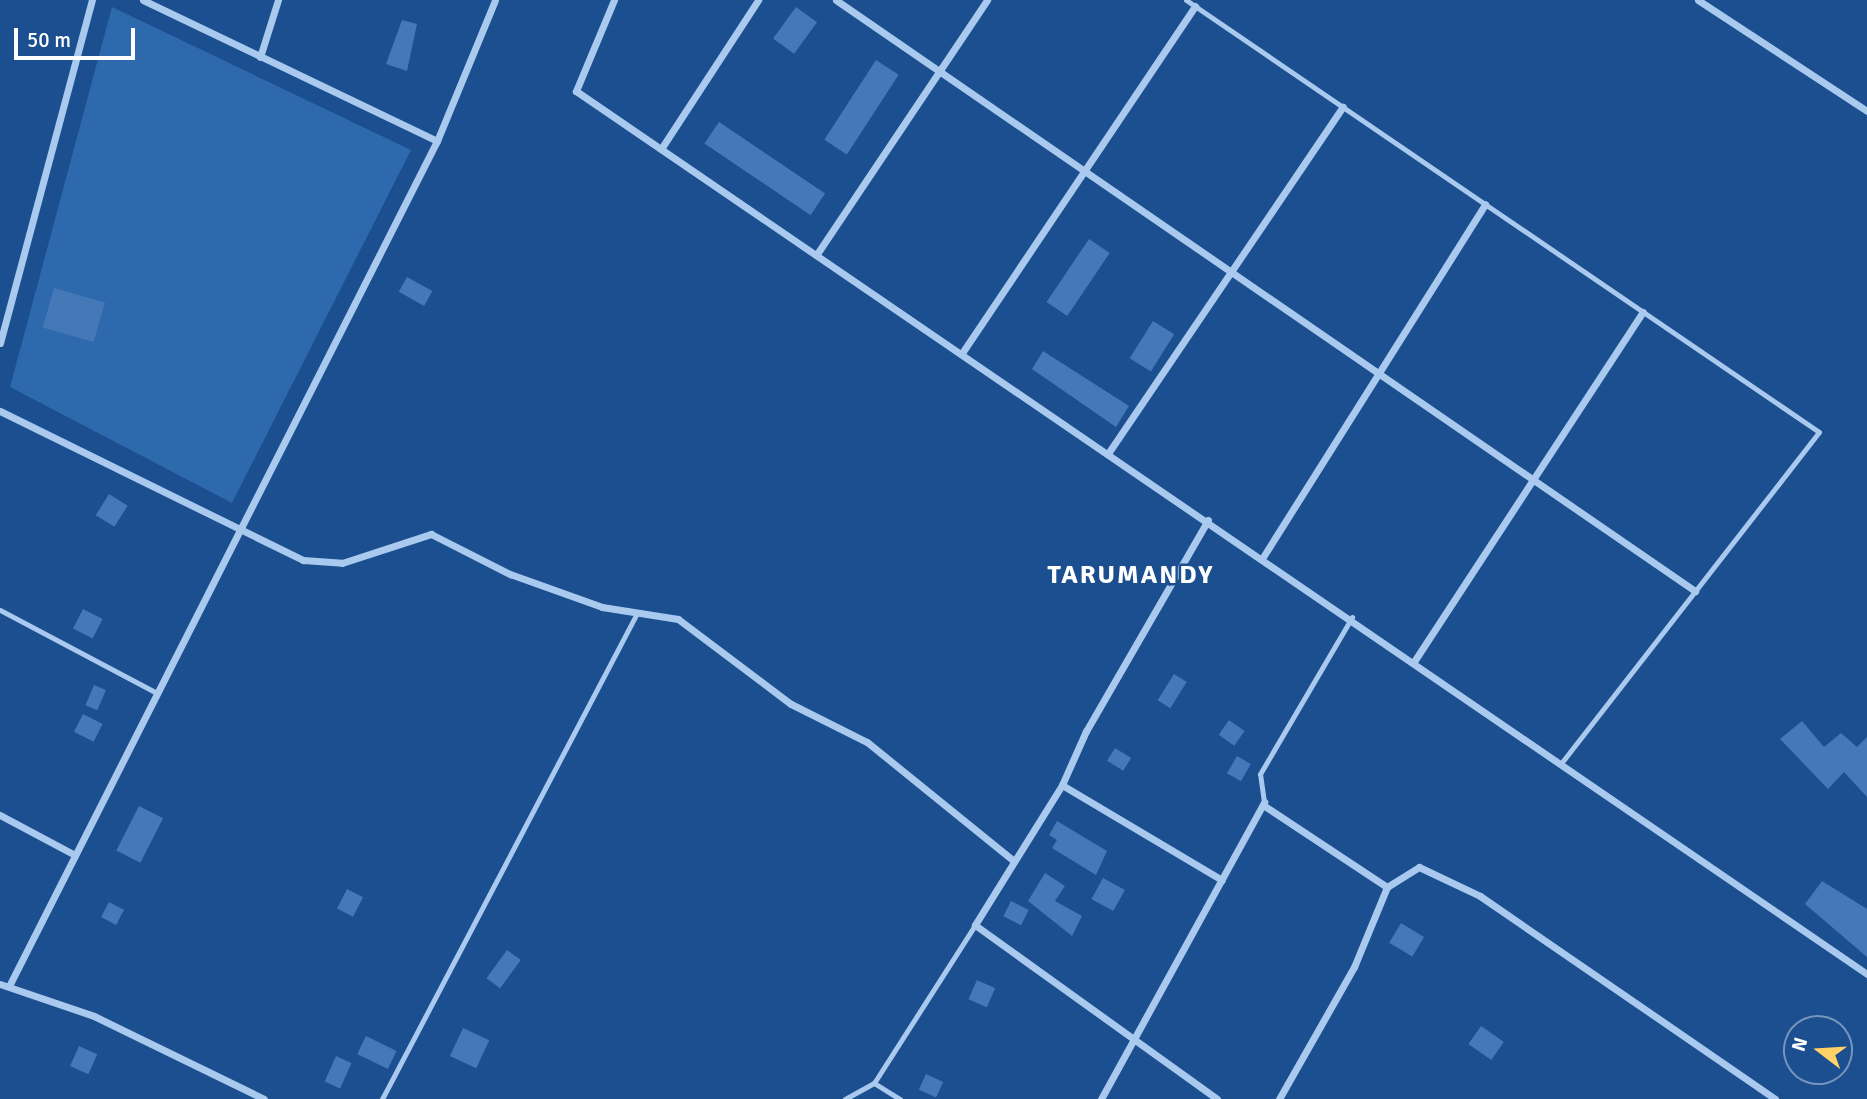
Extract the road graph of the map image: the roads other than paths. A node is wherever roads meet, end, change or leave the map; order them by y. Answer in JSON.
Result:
{"nodes":[{"id":1,"x":92,"y":0,"type":"edge"},
{"id":2,"x":143,"y":0,"type":"edge"},
{"id":3,"x":278,"y":0,"type":"edge"},
{"id":4,"x":495,"y":0,"type":"edge"},
{"id":5,"x":614,"y":0,"type":"edge"},
{"id":6,"x":758,"y":0,"type":"edge"},
{"id":7,"x":836,"y":0,"type":"edge"},
{"id":8,"x":987,"y":0,"type":"edge"},
{"id":9,"x":1186,"y":0,"type":"edge"},
{"id":10,"x":1698,"y":0,"type":"edge"},
{"id":11,"x":1195,"y":6,"type":"junction"},
{"id":12,"x":260,"y":57,"type":"junction"},
{"id":13,"x":939,"y":71,"type":"junction"},
{"id":14,"x":1343,"y":107,"type":"junction"},
{"id":15,"x":1867,"y":111,"type":"edge"},
{"id":16,"x":437,"y":141,"type":"junction"},
{"id":17,"x":661,"y":149,"type":"junction"},
{"id":18,"x":1084,"y":170,"type":"junction"},
{"id":19,"x":1485,"y":204,"type":"junction"},
{"id":20,"x":817,"y":254,"type":"junction"},
{"id":21,"x":1231,"y":272,"type":"junction"},
{"id":22,"x":1643,"y":312,"type":"junction"},
{"id":23,"x":0,"y":344,"type":"edge"},
{"id":24,"x":962,"y":353,"type":"junction"},
{"id":25,"x":1378,"y":373,"type":"junction"},
{"id":26,"x":0,"y":411,"type":"edge"},
{"id":27,"x":1108,"y":452,"type":"junction"},
{"id":28,"x":1533,"y":480,"type":"junction"},
{"id":29,"x":1208,"y":520,"type":"junction"},
{"id":30,"x":240,"y":529,"type":"junction"},
{"id":31,"x":1263,"y":557,"type":"junction"},
{"id":32,"x":1695,"y":591,"type":"junction"},
{"id":33,"x":0,"y":610,"type":"edge"},
{"id":34,"x":637,"y":613,"type":"junction"},
{"id":35,"x":1352,"y":617,"type":"junction"},
{"id":36,"x":1415,"y":660,"type":"junction"},
{"id":37,"x":157,"y":693,"type":"junction"},
{"id":38,"x":1563,"y":761,"type":"junction"},
{"id":39,"x":1062,"y":785,"type":"junction"},
{"id":40,"x":1263,"y":803,"type":"junction"},
{"id":41,"x":0,"y":815,"type":"edge"},
{"id":42,"x":75,"y":855,"type":"junction"},
{"id":43,"x":1014,"y":861,"type":"junction"},
{"id":44,"x":1222,"y":880,"type":"junction"},
{"id":45,"x":1387,"y":887,"type":"junction"},
{"id":46,"x":975,"y":925,"type":"junction"},
{"id":47,"x":1867,"y":974,"type":"edge"},
{"id":48,"x":4,"y":985,"type":"edge"},
{"id":49,"x":1134,"y":1040,"type":"junction"},
{"id":50,"x":874,"y":1083,"type":"junction"},
{"id":51,"x":264,"y":1099,"type":"edge"},
{"id":52,"x":382,"y":1099,"type":"edge"},
{"id":53,"x":845,"y":1099,"type":"edge"},
{"id":54,"x":900,"y":1099,"type":"edge"},
{"id":55,"x":1101,"y":1099,"type":"edge"},
{"id":56,"x":1217,"y":1099,"type":"edge"},
{"id":57,"x":1279,"y":1099,"type":"edge"},
{"id":58,"x":1775,"y":1099,"type":"edge"}],
"edges":[{"from":1,"to":23,"type":"street"},
{"from":2,"to":12,"type":"street"},
{"from":3,"to":12,"type":"street"},
{"from":4,"to":16,"type":"street"},
{"from":5,"to":17,"type":"street"},
{"from":6,"to":17,"type":"street"},
{"from":7,"to":13,"type":"street"},
{"from":8,"to":13,"type":"street"},
{"from":9,"to":11,"type":"lane"},
{"from":10,"to":15,"type":"street"},
{"from":11,"to":14,"type":"lane"},
{"from":11,"to":18,"type":"street"},
{"from":12,"to":16,"type":"street"},
{"from":13,"to":18,"type":"street"},
{"from":13,"to":20,"type":"street"},
{"from":14,"to":19,"type":"lane"},
{"from":14,"to":21,"type":"street"},
{"from":16,"to":30,"type":"street"},
{"from":17,"to":20,"type":"street"},
{"from":18,"to":21,"type":"street"},
{"from":18,"to":24,"type":"street"},
{"from":19,"to":22,"type":"lane"},
{"from":19,"to":25,"type":"street"},
{"from":20,"to":24,"type":"street"},
{"from":21,"to":25,"type":"street"},
{"from":21,"to":27,"type":"street"},
{"from":22,"to":28,"type":"street"},
{"from":22,"to":32,"type":"lane"},
{"from":24,"to":27,"type":"street"},
{"from":25,"to":28,"type":"street"},
{"from":25,"to":31,"type":"street"},
{"from":26,"to":30,"type":"street"},
{"from":27,"to":29,"type":"street"},
{"from":28,"to":32,"type":"street"},
{"from":28,"to":36,"type":"street"},
{"from":29,"to":31,"type":"street"},
{"from":29,"to":39,"type":"street"},
{"from":30,"to":34,"type":"street"},
{"from":30,"to":37,"type":"street"},
{"from":31,"to":35,"type":"street"},
{"from":32,"to":38,"type":"lane"},
{"from":33,"to":37,"type":"lane"},
{"from":34,"to":43,"type":"street"},
{"from":34,"to":52,"type":"lane"},
{"from":35,"to":36,"type":"street"},
{"from":35,"to":40,"type":"lane"},
{"from":36,"to":38,"type":"street"},
{"from":37,"to":42,"type":"street"},
{"from":38,"to":47,"type":"street"},
{"from":39,"to":43,"type":"street"},
{"from":39,"to":44,"type":"street"},
{"from":40,"to":44,"type":"street"},
{"from":40,"to":45,"type":"street"},
{"from":41,"to":42,"type":"street"},
{"from":42,"to":48,"type":"street"},
{"from":43,"to":46,"type":"street"},
{"from":44,"to":49,"type":"street"},
{"from":45,"to":57,"type":"street"},
{"from":45,"to":58,"type":"street"},
{"from":46,"to":49,"type":"street"},
{"from":46,"to":50,"type":"lane"},
{"from":48,"to":51,"type":"street"},
{"from":49,"to":55,"type":"street"},
{"from":49,"to":56,"type":"street"},
{"from":50,"to":53,"type":"lane"},
{"from":50,"to":54,"type":"lane"}]}
